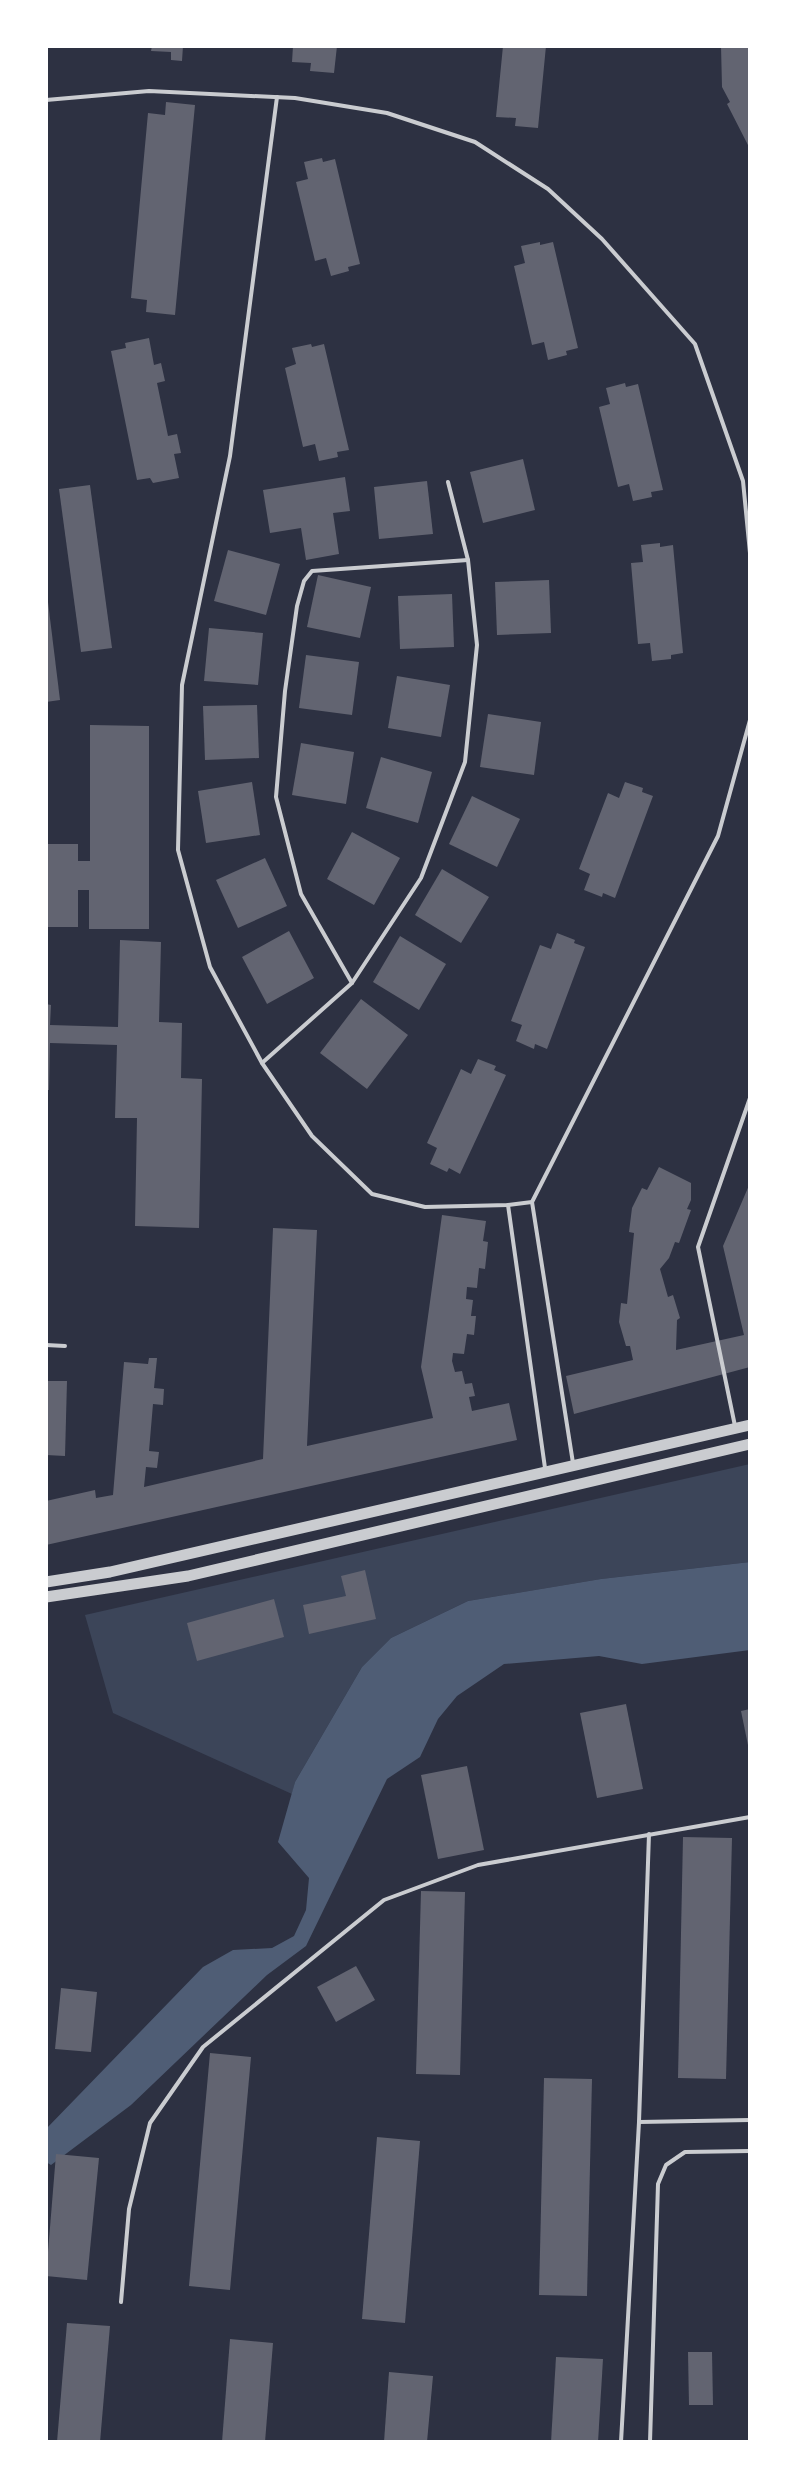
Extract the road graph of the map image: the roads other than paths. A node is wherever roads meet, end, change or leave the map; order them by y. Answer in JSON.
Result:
{"nodes":[{"id":1,"x":277,"y":97,"type":"junction"},
{"id":2,"x":46,"y":100,"type":"edge"},
{"id":3,"x":448,"y":482,"type":"dead end"},
{"id":4,"x":750,"y":553,"type":"edge"},
{"id":5,"x":468,"y":560,"type":"junction"},
{"id":6,"x":750,"y":720,"type":"edge"},
{"id":7,"x":352,"y":983,"type":"junction"},
{"id":8,"x":262,"y":1063,"type":"junction"},
{"id":9,"x":750,"y":1098,"type":"edge"},
{"id":10,"x":532,"y":1202,"type":"junction"},
{"id":11,"x":508,"y":1205,"type":"junction"},
{"id":12,"x":46,"y":1345,"type":"edge"},
{"id":13,"x":65,"y":1346,"type":"dead end"},
{"id":14,"x":750,"y":1425,"type":"edge"},
{"id":15,"x":735,"y":1429,"type":"junction"},
{"id":16,"x":750,"y":1444,"type":"edge"},
{"id":17,"x":573,"y":1466,"type":"junction"},
{"id":18,"x":545,"y":1472,"type":"junction"},
{"id":19,"x":46,"y":1582,"type":"edge"},
{"id":20,"x":46,"y":1597,"type":"edge"},
{"id":21,"x":750,"y":1817,"type":"edge"},
{"id":22,"x":649,"y":1834,"type":"junction"},
{"id":23,"x":750,"y":2120,"type":"edge"},
{"id":24,"x":639,"y":2122,"type":"junction"},
{"id":25,"x":750,"y":2151,"type":"edge"},
{"id":26,"x":121,"y":2302,"type":"dead end"},
{"id":27,"x":621,"y":2442,"type":"edge"},
{"id":28,"x":650,"y":2442,"type":"edge"}],
"edges":[{"from":1,"to":2,"type":"lane"},
{"from":1,"to":4,"type":"lane"},
{"from":1,"to":8,"type":"lane"},
{"from":3,"to":5,"type":"lane"},
{"from":5,"to":7,"type":"lane"},
{"from":5,"to":7,"type":"lane"},
{"from":6,"to":10,"type":"lane"},
{"from":7,"to":8,"type":"lane"},
{"from":8,"to":11,"type":"lane"},
{"from":9,"to":15,"type":"lane"},
{"from":10,"to":11,"type":"lane"},
{"from":10,"to":17,"type":"lane"},
{"from":11,"to":18,"type":"lane"},
{"from":12,"to":13,"type":"lane"},
{"from":14,"to":15,"type":"street"},
{"from":15,"to":17,"type":"street"},
{"from":16,"to":20,"type":"street"},
{"from":17,"to":18,"type":"street"},
{"from":18,"to":19,"type":"street"},
{"from":21,"to":22,"type":"lane"},
{"from":22,"to":24,"type":"lane"},
{"from":22,"to":26,"type":"lane"},
{"from":23,"to":24,"type":"lane"},
{"from":24,"to":27,"type":"lane"},
{"from":25,"to":28,"type":"lane"}]}
